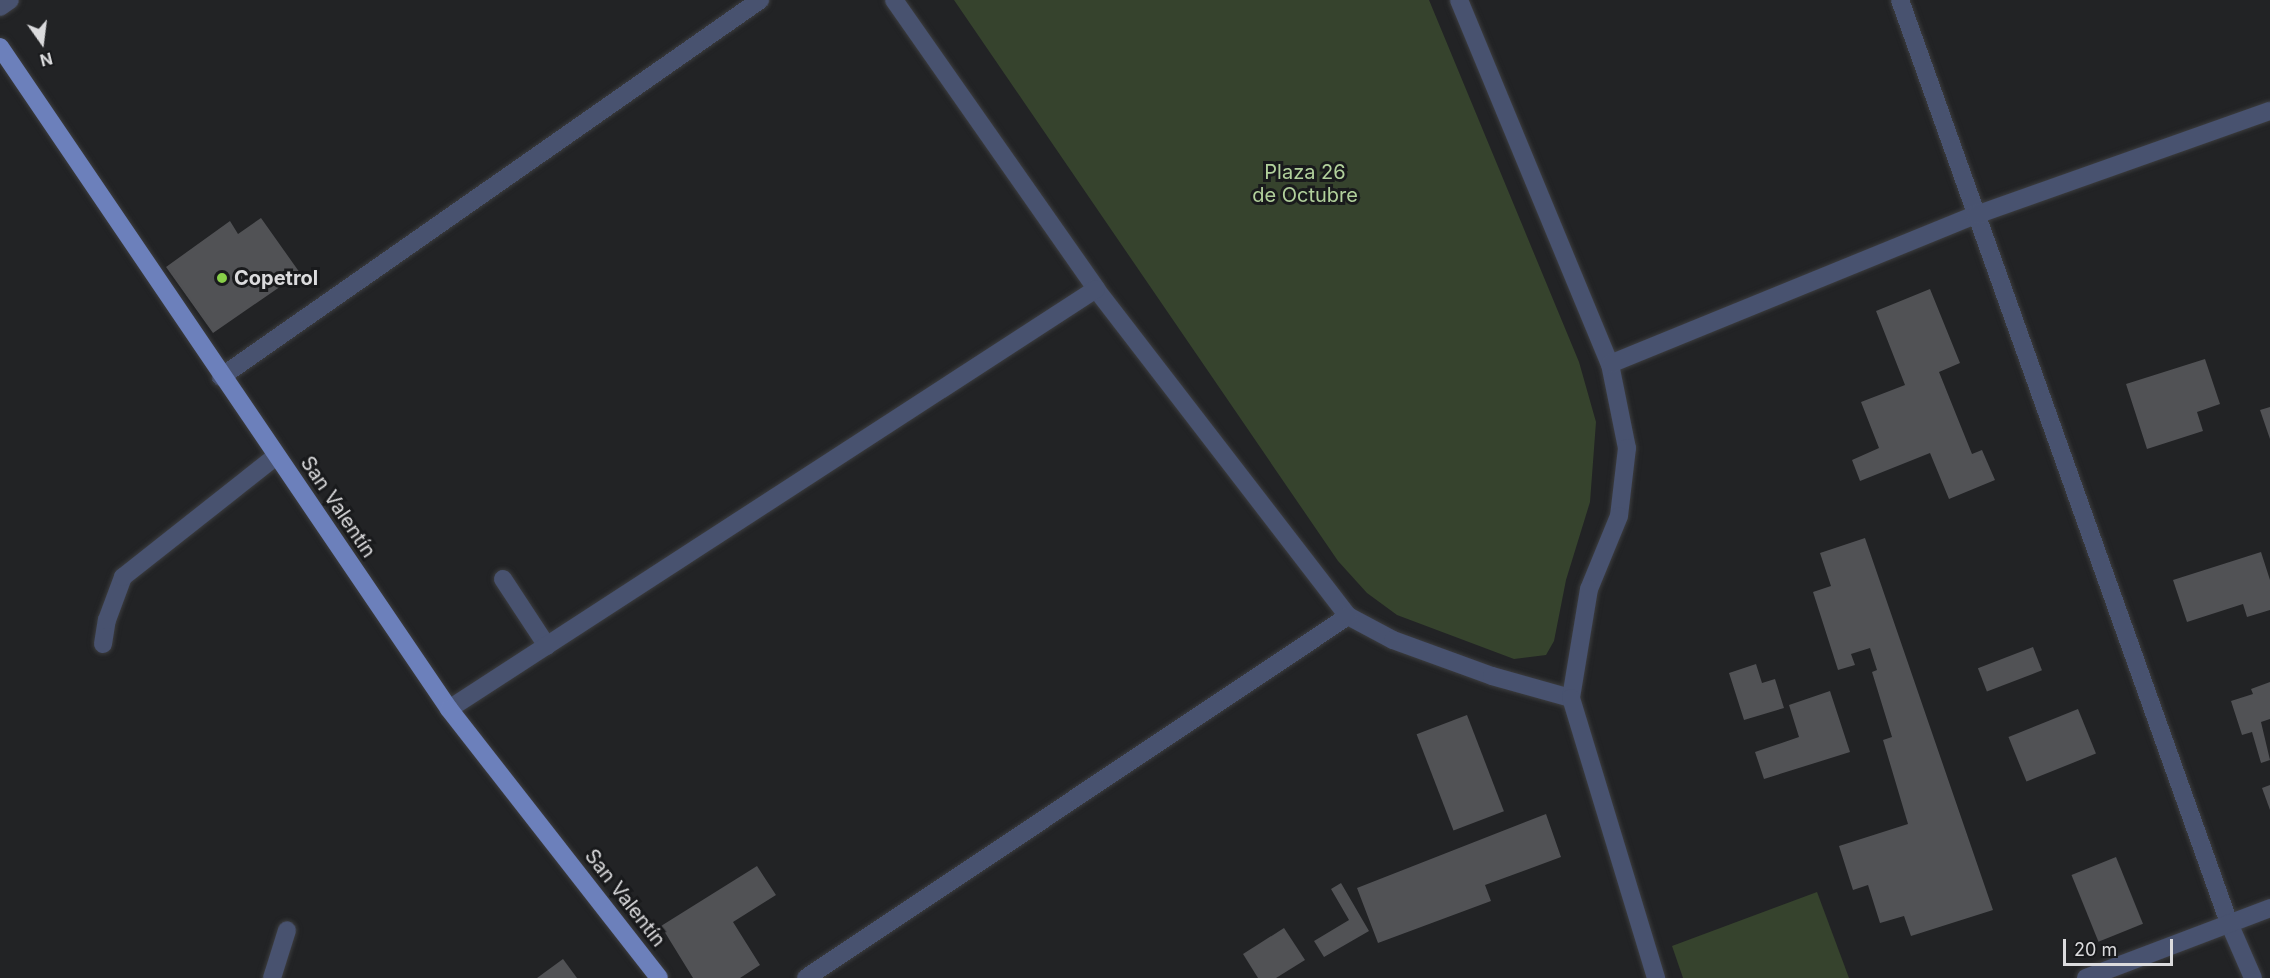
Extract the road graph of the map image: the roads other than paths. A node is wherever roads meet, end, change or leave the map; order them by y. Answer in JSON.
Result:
{"nodes":[{"id":1,"x":10,"y":0,"type":"edge"},
{"id":2,"x":760,"y":0,"type":"edge"},
{"id":3,"x":894,"y":0,"type":"edge"},
{"id":4,"x":1459,"y":0,"type":"edge"},
{"id":5,"x":1900,"y":0,"type":"edge"},
{"id":6,"x":0,"y":7,"type":"edge"},
{"id":7,"x":0,"y":47,"type":"edge"},
{"id":8,"x":2270,"y":111,"type":"edge"},
{"id":9,"x":1976,"y":215,"type":"junction"},
{"id":10,"x":1096,"y":289,"type":"junction"},
{"id":11,"x":1610,"y":364,"type":"junction"},
{"id":12,"x":221,"y":377,"type":"junction"},
{"id":13,"x":276,"y":456,"type":"junction"},
{"id":14,"x":502,"y":579,"type":"dead end"},
{"id":15,"x":1348,"y":616,"type":"junction"},
{"id":16,"x":104,"y":644,"type":"dead end"},
{"id":17,"x":547,"y":646,"type":"junction"},
{"id":18,"x":1571,"y":698,"type":"junction"},
{"id":19,"x":449,"y":709,"type":"junction"},
{"id":20,"x":2270,"y":908,"type":"edge"},
{"id":21,"x":2229,"y":923,"type":"junction"},
{"id":22,"x":287,"y":930,"type":"dead end"},
{"id":23,"x":272,"y":978,"type":"edge"},
{"id":24,"x":659,"y":978,"type":"edge"},
{"id":25,"x":806,"y":978,"type":"edge"},
{"id":26,"x":1656,"y":978,"type":"edge"},
{"id":27,"x":2086,"y":978,"type":"edge"},
{"id":28,"x":2253,"y":978,"type":"edge"}],
"edges":[{"from":1,"to":6,"type":"street"},
{"from":2,"to":12,"type":"street"},
{"from":3,"to":10,"type":"street"},
{"from":4,"to":11,"type":"street"},
{"from":5,"to":9,"type":"street"},
{"from":7,"to":12,"type":"main road","name":"San Valentín"},
{"from":8,"to":9,"type":"street"},
{"from":9,"to":11,"type":"street"},
{"from":9,"to":21,"type":"street"},
{"from":10,"to":15,"type":"street"},
{"from":10,"to":17,"type":"street"},
{"from":11,"to":18,"type":"street"},
{"from":12,"to":13,"type":"main road","name":"San Valentín"},
{"from":13,"to":16,"type":"street"},
{"from":13,"to":19,"type":"main road","name":"San Valentín"},
{"from":14,"to":17,"type":"street"},
{"from":15,"to":18,"type":"street"},
{"from":15,"to":25,"type":"street"},
{"from":17,"to":19,"type":"street"},
{"from":18,"to":26,"type":"street"},
{"from":19,"to":24,"type":"main road","name":"San Valentín"},
{"from":20,"to":21,"type":"street"},
{"from":21,"to":27,"type":"street"},
{"from":21,"to":28,"type":"street"},
{"from":22,"to":23,"type":"street"}]}
